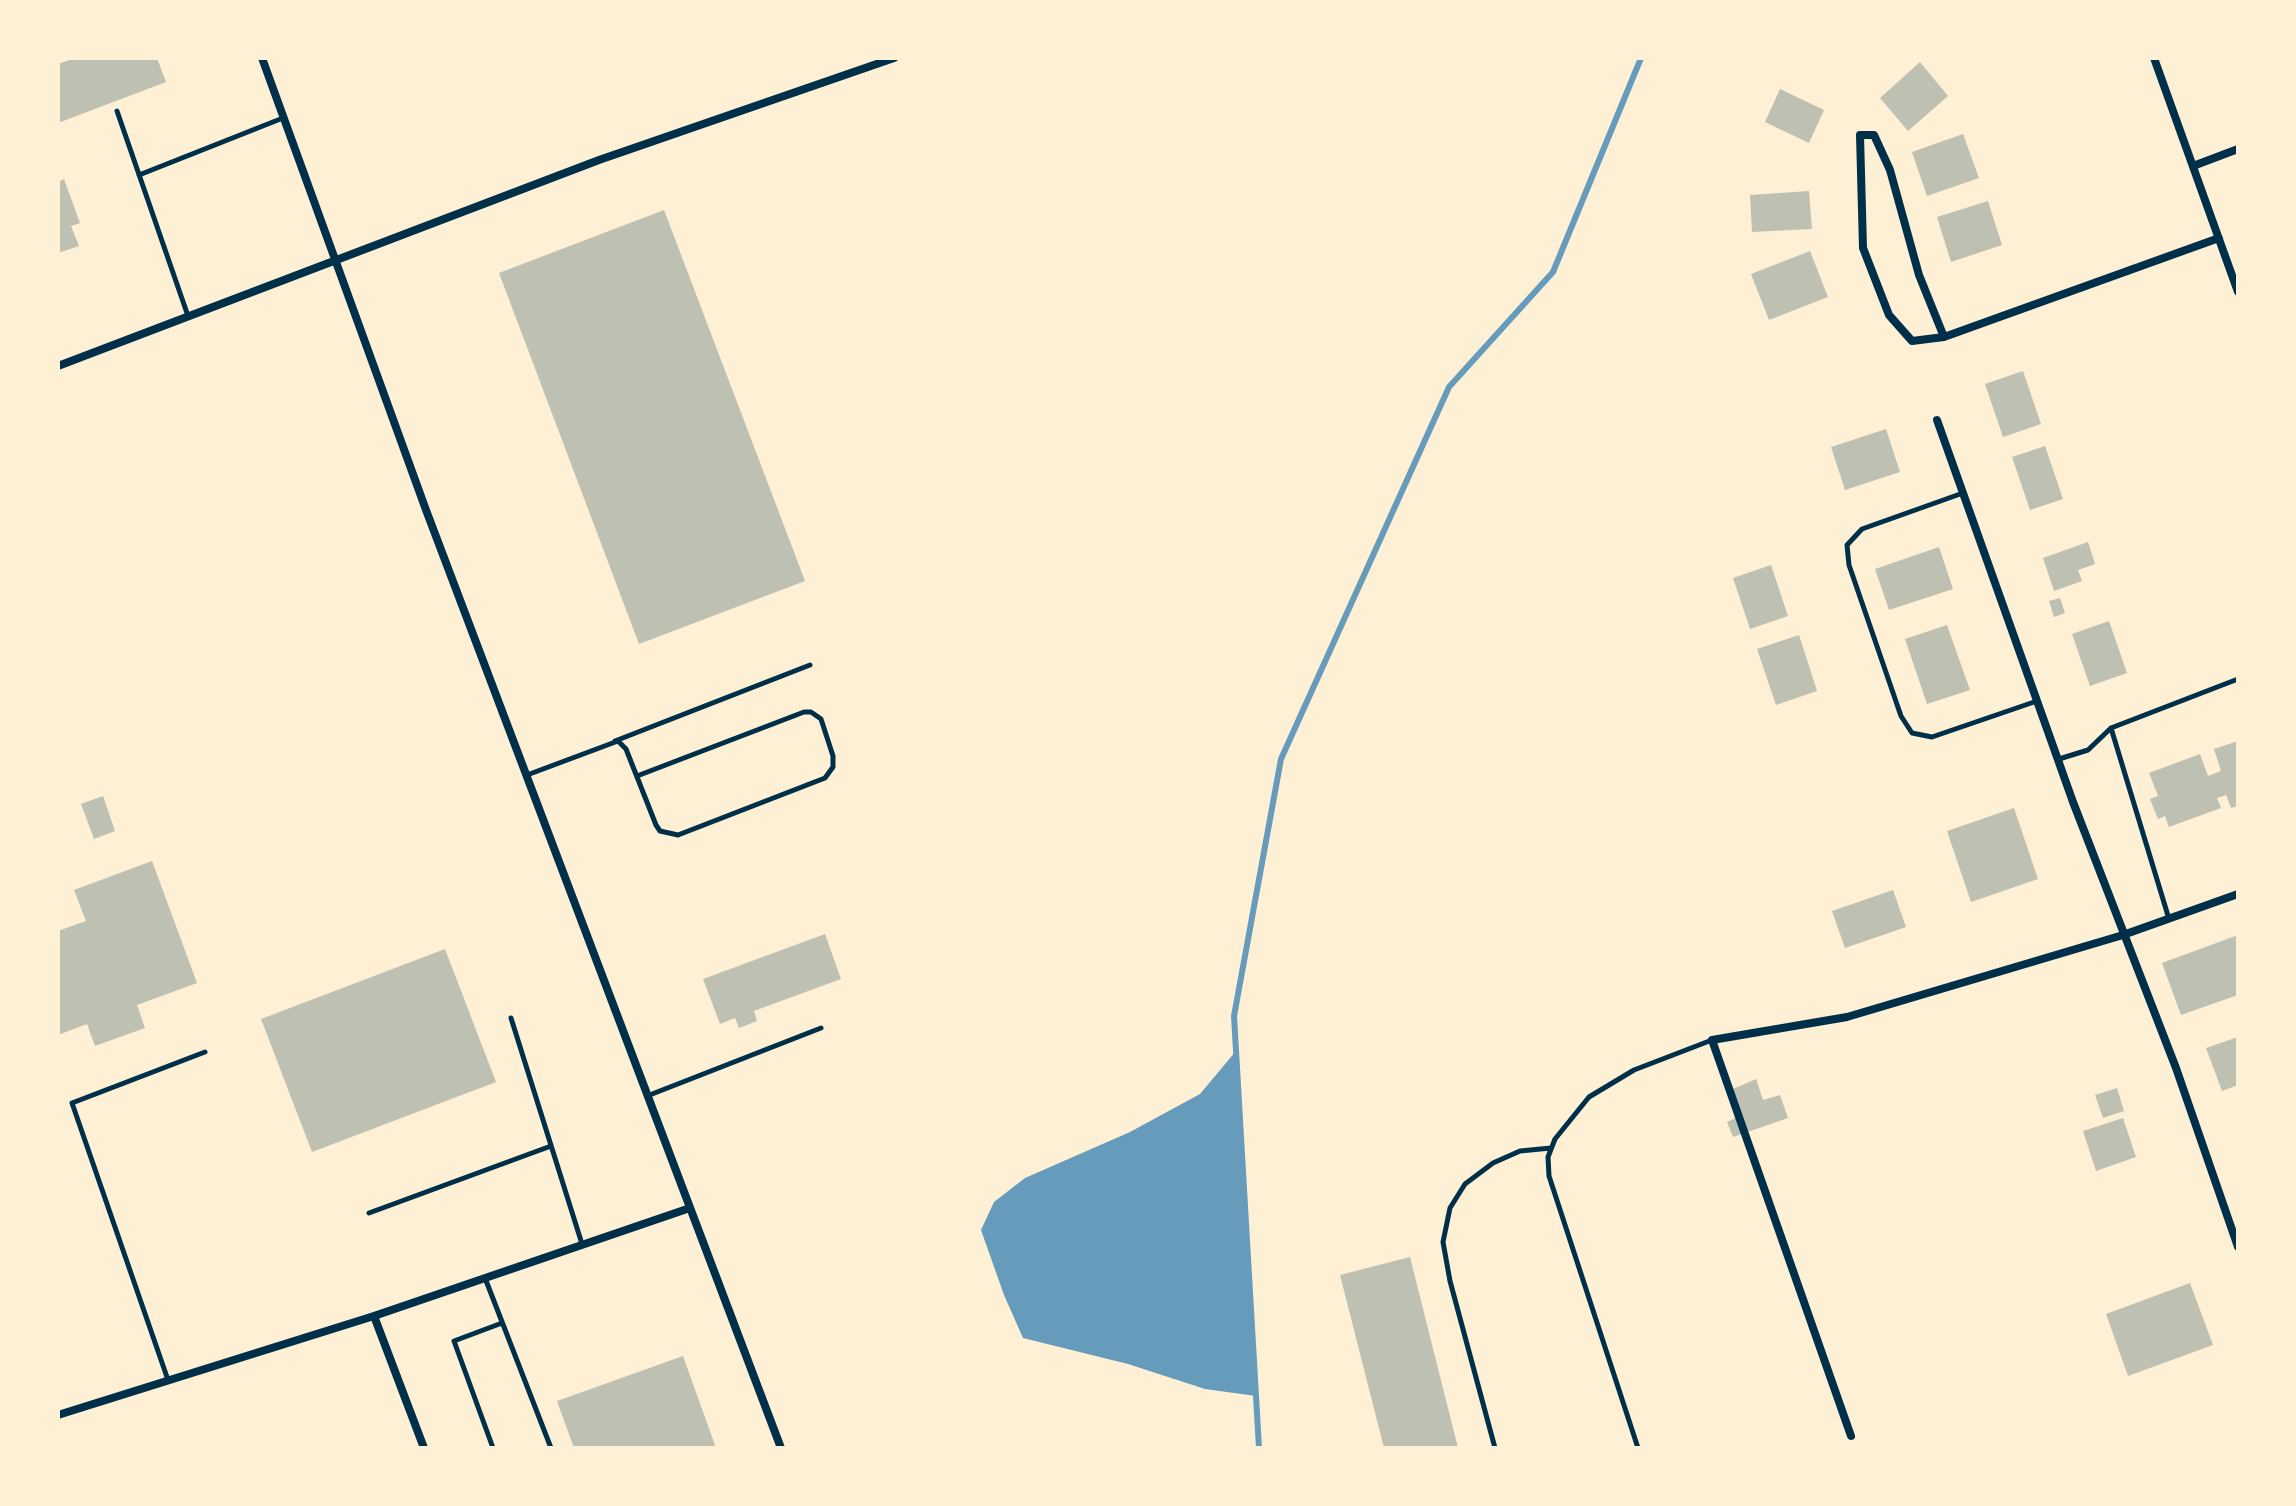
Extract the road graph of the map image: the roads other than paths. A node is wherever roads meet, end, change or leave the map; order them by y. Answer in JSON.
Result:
{"nodes":[{"id":1,"x":262,"y":58,"type":"edge"},
{"id":2,"x":894,"y":58,"type":"edge"},
{"id":3,"x":2154,"y":58,"type":"edge"},
{"id":4,"x":117,"y":111,"type":"dead end"},
{"id":5,"x":284,"y":118,"type":"junction"},
{"id":6,"x":2238,"y":149,"type":"edge"},
{"id":7,"x":2193,"y":166,"type":"junction"},
{"id":8,"x":139,"y":175,"type":"junction"},
{"id":9,"x":2219,"y":238,"type":"junction"},
{"id":10,"x":336,"y":260,"type":"junction"},
{"id":11,"x":2238,"y":292,"type":"edge"},
{"id":12,"x":188,"y":316,"type":"junction"},
{"id":13,"x":1944,"y":337,"type":"junction"},
{"id":14,"x":58,"y":366,"type":"edge"},
{"id":15,"x":1937,"y":420,"type":"dead end"},
{"id":16,"x":1964,"y":493,"type":"junction"},
{"id":17,"x":810,"y":665,"type":"dead end"},
{"id":18,"x":2238,"y":679,"type":"edge"},
{"id":19,"x":2037,"y":701,"type":"junction"},
{"id":20,"x":2111,"y":728,"type":"junction"},
{"id":21,"x":614,"y":741,"type":"junction"},
{"id":22,"x":2058,"y":759,"type":"junction"},
{"id":23,"x":526,"y":775,"type":"junction"},
{"id":24,"x":637,"y":776,"type":"junction"},
{"id":25,"x":2238,"y":894,"type":"edge"},
{"id":26,"x":2169,"y":919,"type":"junction"},
{"id":27,"x":2123,"y":935,"type":"junction"},
{"id":28,"x":511,"y":1018,"type":"dead end"},
{"id":29,"x":821,"y":1028,"type":"dead end"},
{"id":30,"x":1712,"y":1040,"type":"junction"},
{"id":31,"x":205,"y":1052,"type":"dead end"},
{"id":32,"x":647,"y":1096,"type":"junction"},
{"id":33,"x":551,"y":1146,"type":"junction"},
{"id":34,"x":1551,"y":1148,"type":"junction"},
{"id":35,"x":690,"y":1208,"type":"junction"},
{"id":36,"x":369,"y":1213,"type":"dead end"},
{"id":37,"x":583,"y":1245,"type":"junction"},
{"id":38,"x":2238,"y":1247,"type":"edge"},
{"id":39,"x":485,"y":1278,"type":"junction"},
{"id":40,"x":374,"y":1316,"type":"junction"},
{"id":41,"x":502,"y":1323,"type":"junction"},
{"id":42,"x":169,"y":1381,"type":"junction"},
{"id":43,"x":58,"y":1415,"type":"edge"},
{"id":44,"x":1851,"y":1436,"type":"dead end"},
{"id":45,"x":424,"y":1448,"type":"edge"},
{"id":46,"x":493,"y":1448,"type":"edge"},
{"id":47,"x":551,"y":1448,"type":"edge"},
{"id":48,"x":781,"y":1448,"type":"edge"},
{"id":49,"x":1495,"y":1448,"type":"edge"},
{"id":50,"x":1638,"y":1448,"type":"edge"}],
"edges":[{"from":1,"to":5,"type":"street"},
{"from":2,"to":10,"type":"street"},
{"from":3,"to":7,"type":"street"},
{"from":4,"to":8,"type":"lane"},
{"from":5,"to":8,"type":"lane"},
{"from":5,"to":10,"type":"street"},
{"from":6,"to":7,"type":"street"},
{"from":7,"to":9,"type":"street"},
{"from":8,"to":12,"type":"lane"},
{"from":9,"to":11,"type":"street"},
{"from":9,"to":13,"type":"street"},
{"from":10,"to":12,"type":"street"},
{"from":10,"to":23,"type":"street"},
{"from":12,"to":14,"type":"street"},
{"from":13,"to":13,"type":"street"},
{"from":15,"to":16,"type":"street"},
{"from":16,"to":19,"type":"street"},
{"from":16,"to":19,"type":"lane"},
{"from":17,"to":21,"type":"lane"},
{"from":18,"to":20,"type":"lane"},
{"from":19,"to":22,"type":"street"},
{"from":20,"to":22,"type":"lane"},
{"from":20,"to":26,"type":"lane"},
{"from":21,"to":23,"type":"lane"},
{"from":21,"to":24,"type":"lane"},
{"from":22,"to":27,"type":"street"},
{"from":23,"to":32,"type":"street"},
{"from":24,"to":24,"type":"lane"},
{"from":25,"to":26,"type":"street"},
{"from":26,"to":27,"type":"street"},
{"from":27,"to":30,"type":"street"},
{"from":27,"to":38,"type":"street"},
{"from":28,"to":33,"type":"lane"},
{"from":29,"to":32,"type":"lane"},
{"from":30,"to":34,"type":"lane"},
{"from":30,"to":44,"type":"street"},
{"from":31,"to":42,"type":"lane"},
{"from":32,"to":35,"type":"street"},
{"from":33,"to":36,"type":"lane"},
{"from":33,"to":37,"type":"lane"},
{"from":34,"to":49,"type":"lane"},
{"from":34,"to":50,"type":"lane"},
{"from":35,"to":37,"type":"street"},
{"from":35,"to":48,"type":"street"},
{"from":37,"to":39,"type":"street"},
{"from":39,"to":40,"type":"street"},
{"from":39,"to":41,"type":"lane"},
{"from":40,"to":42,"type":"street"},
{"from":40,"to":45,"type":"street"},
{"from":41,"to":46,"type":"lane"},
{"from":41,"to":47,"type":"lane"},
{"from":42,"to":43,"type":"street"}]}
